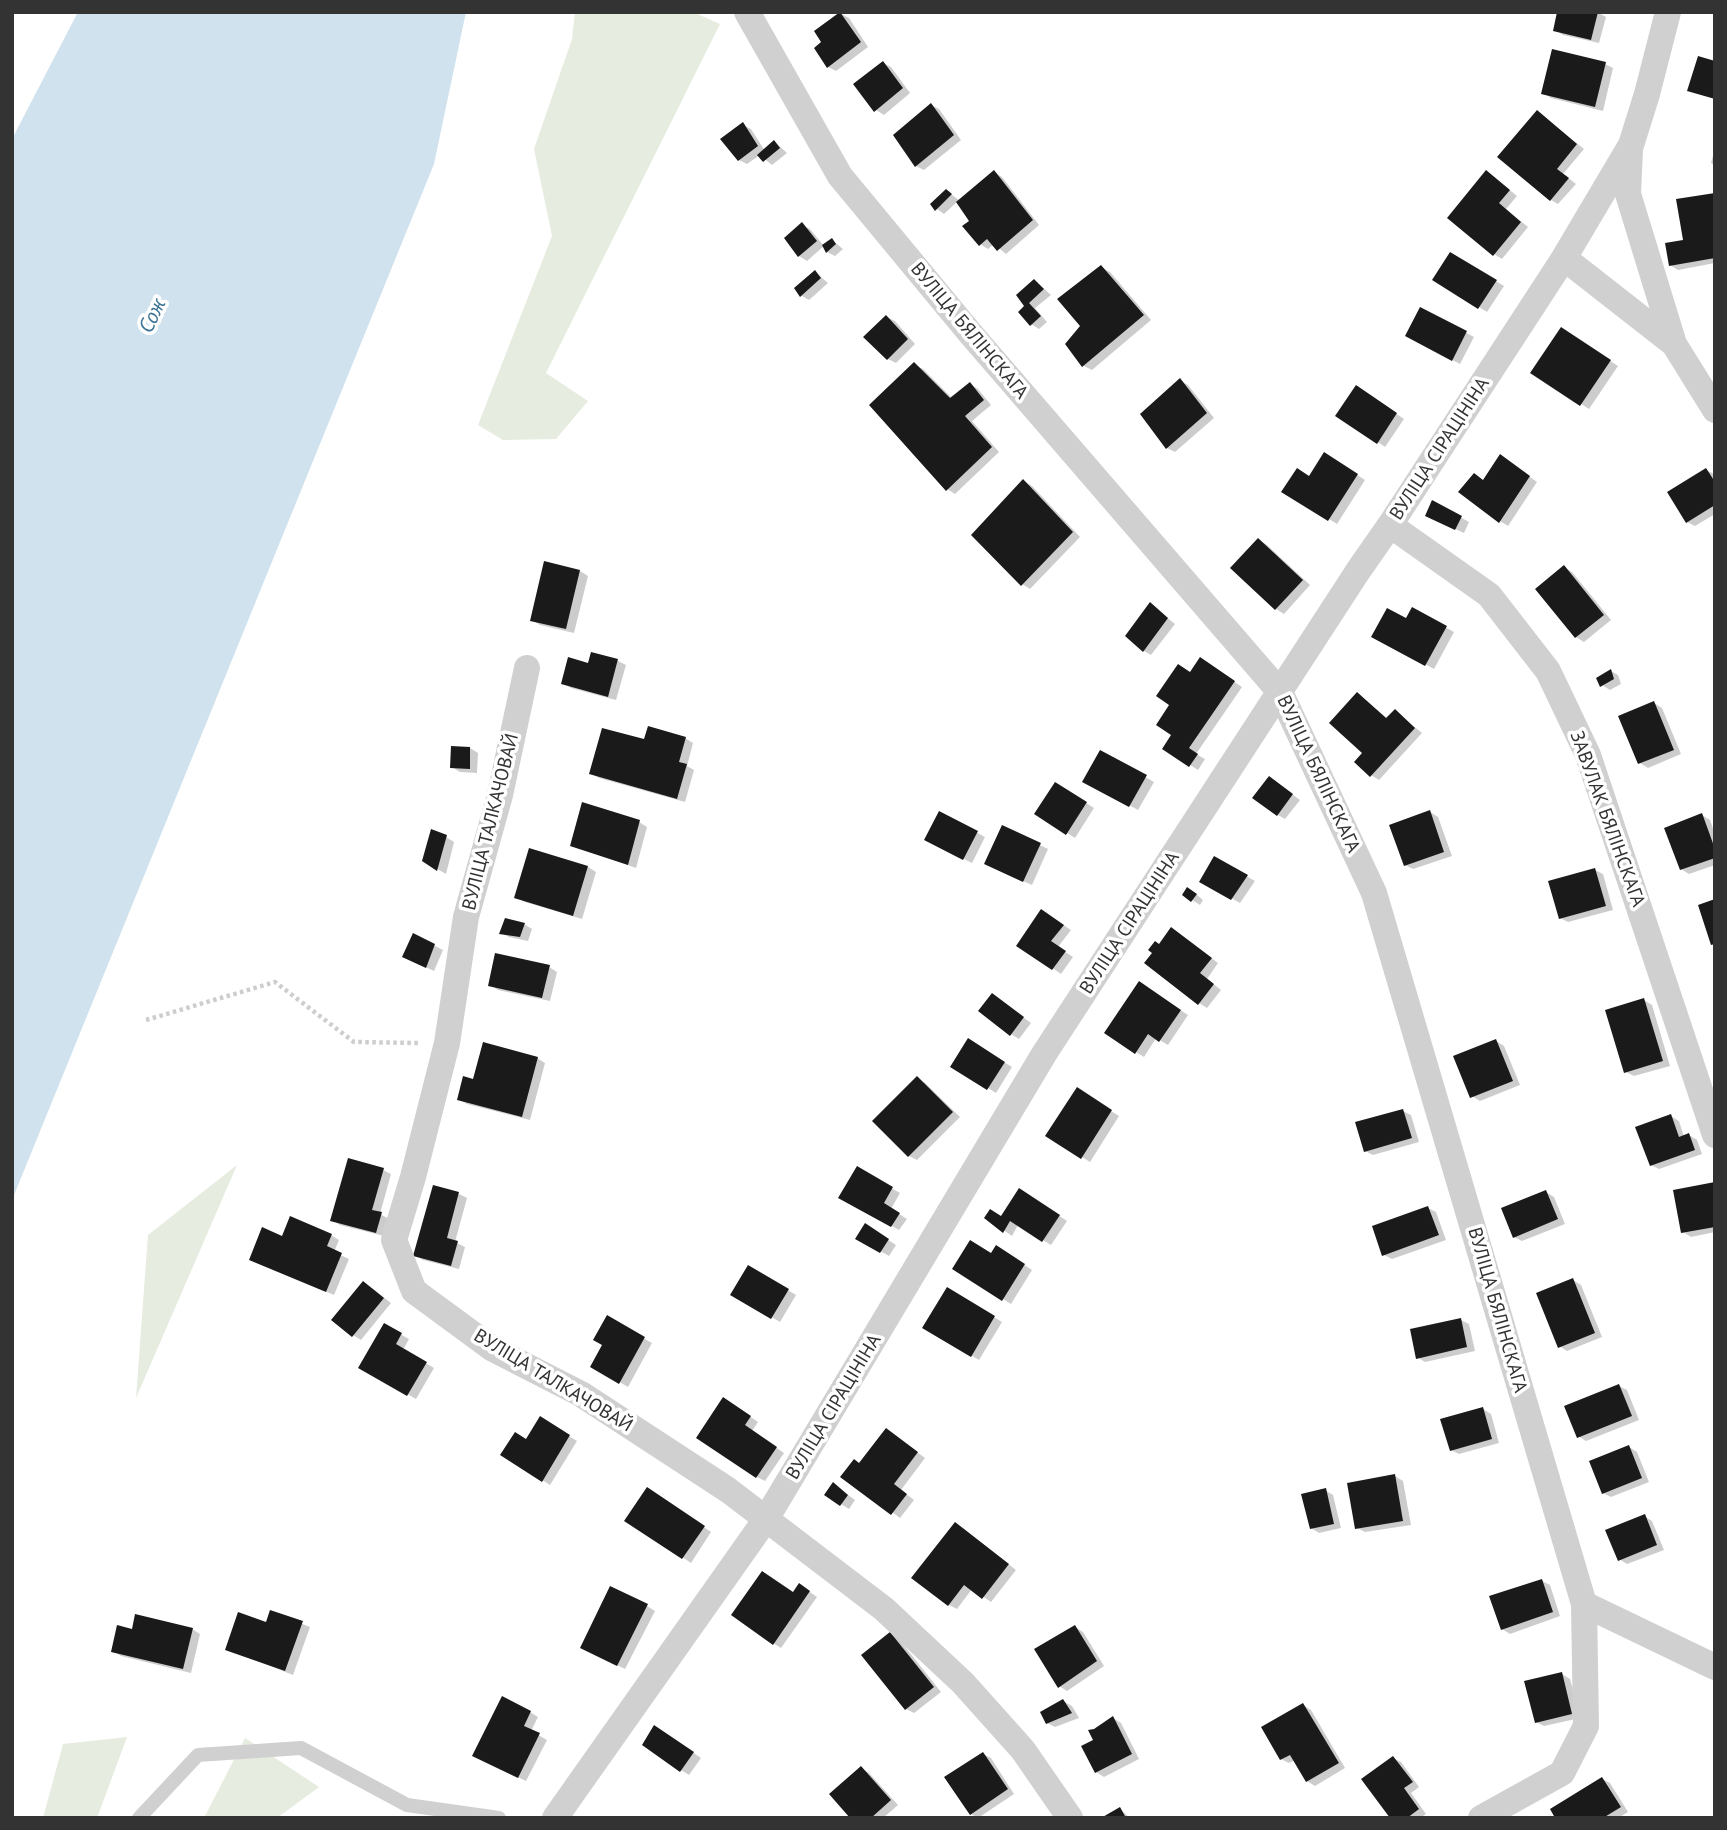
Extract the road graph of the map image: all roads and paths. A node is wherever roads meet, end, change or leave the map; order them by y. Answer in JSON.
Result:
{"nodes":[{"id":1,"x":747,"y":12,"type":"edge"},
{"id":2,"x":1668,"y":12,"type":"edge"},
{"id":3,"x":1631,"y":145,"type":"junction"},
{"id":4,"x":1564,"y":258,"type":"junction"},
{"id":5,"x":1674,"y":344,"type":"junction"},
{"id":6,"x":1715,"y":410,"type":"edge"},
{"id":7,"x":1390,"y":526,"type":"junction"},
{"id":8,"x":527,"y":668,"type":"dead end"},
{"id":9,"x":1280,"y":692,"type":"junction"},
{"id":10,"x":146,"y":1020,"type":"dead end"},
{"id":11,"x":447,"y":1043,"type":"junction"},
{"id":12,"x":1715,"y":1135,"type":"edge"},
{"id":13,"x":766,"y":1519,"type":"junction"},
{"id":14,"x":1584,"y":1604,"type":"junction"},
{"id":15,"x":1715,"y":1667,"type":"edge"},
{"id":16,"x":139,"y":1818,"type":"edge"},
{"id":17,"x":499,"y":1818,"type":"edge"},
{"id":18,"x":555,"y":1818,"type":"edge"},
{"id":19,"x":1070,"y":1818,"type":"edge"},
{"id":20,"x":1481,"y":1818,"type":"edge"}],
"edges":[{"from":1,"to":9,"type":"street","name":"ВУЛІЦА БЯЛІНСКАГА"},
{"from":2,"to":3,"type":"street","name":"ВУЛІЦА СІРАЦІНІНА"},
{"from":3,"to":4,"type":"street","name":"ВУЛІЦА СІРАЦІНІНА"},
{"from":3,"to":5,"type":"street"},
{"from":4,"to":5,"type":"street"},
{"from":4,"to":7,"type":"street","name":"ВУЛІЦА СІРАЦІНІНА"},
{"from":5,"to":6,"type":"street"},
{"from":7,"to":9,"type":"street","name":"ВУЛІЦА СІРАЦІНІНА"},
{"from":7,"to":12,"type":"street","name":"ЗАВУЛАК БЯЛІНСКАГА"},
{"from":8,"to":11,"type":"street","name":"ВУЛІЦА ТАЛКАЧОВАЙ"},
{"from":9,"to":13,"type":"street","name":"ВУЛІЦА СІРАЦІНІНА"},
{"from":9,"to":14,"type":"street","name":"ВУЛІЦА БЯЛІНСКАГА"},
{"from":10,"to":11,"type":"path"},
{"from":11,"to":13,"type":"street","name":"ВУЛІЦА ТАЛКАЧОВАЙ"},
{"from":13,"to":18,"type":"street","name":"ВУЛІЦА СІРАЦІНІНА"},
{"from":13,"to":19,"type":"street","name":"ВУЛІЦА ТАЛКАЧОВАЙ"},
{"from":14,"to":15,"type":"street"},
{"from":14,"to":20,"type":"street","name":"ВУЛІЦА БЯЛІНСКАГА"},
{"from":16,"to":17,"type":"lane"}]}
